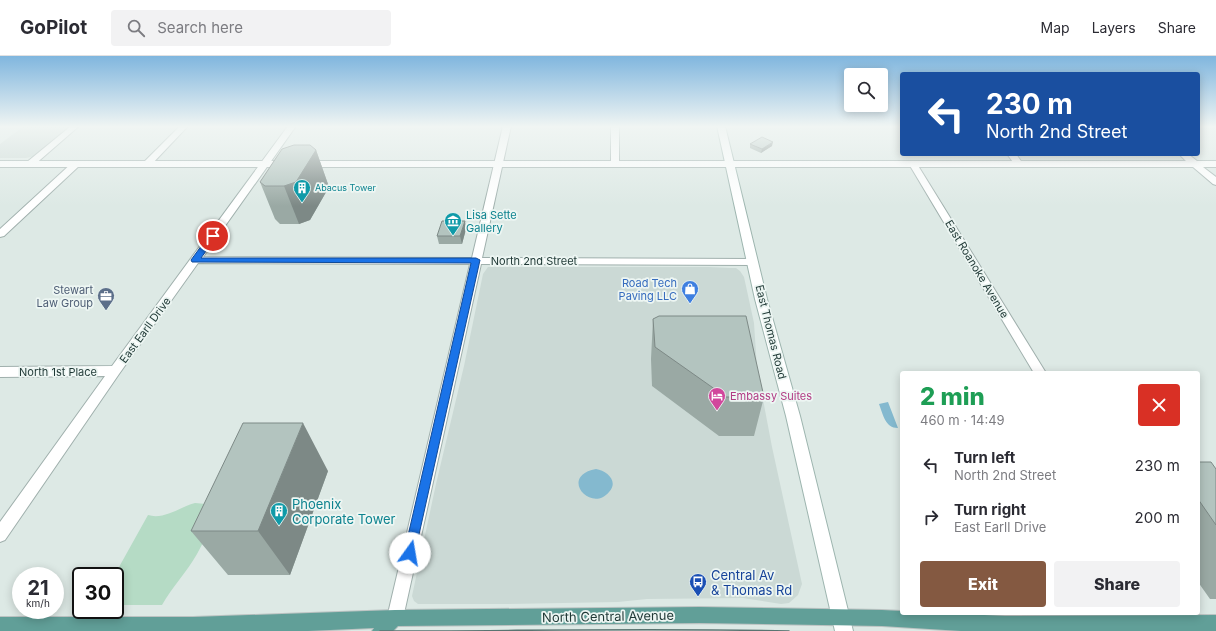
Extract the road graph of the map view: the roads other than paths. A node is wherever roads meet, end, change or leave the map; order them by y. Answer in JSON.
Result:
{"nodes":[{"id":1,"x":43,"y":153,"type":"edge"},
{"id":2,"x":158,"y":153,"type":"edge"},
{"id":3,"x":273,"y":153,"type":"edge"},
{"id":4,"x":501,"y":153,"type":"edge"},
{"id":5,"x":615,"y":153,"type":"edge"},
{"id":6,"x":728,"y":153,"type":"edge"},
{"id":7,"x":1013,"y":156,"type":"edge"},
{"id":8,"x":1185,"y":156,"type":"edge"},
{"id":9,"x":0,"y":164,"type":"edge"},
{"id":10,"x":30,"y":164,"type":"junction"},
{"id":11,"x":76,"y":164,"type":"junction"},
{"id":12,"x":147,"y":164,"type":"junction"},
{"id":13,"x":265,"y":164,"type":"junction"},
{"id":14,"x":498,"y":164,"type":"junction"},
{"id":15,"x":615,"y":164,"type":"junction"},
{"id":16,"x":913,"y":164,"type":"junction"},
{"id":17,"x":1019,"y":164,"type":"junction"},
{"id":18,"x":1195,"y":164,"type":"junction"},
{"id":19,"x":1216,"y":164,"type":"edge"},
{"id":20,"x":731,"y":165,"type":"junction"},
{"id":21,"x":1216,"y":182,"type":"edge"},
{"id":22,"x":0,"y":234,"type":"edge"},
{"id":23,"x":195,"y":260,"type":"junction"},
{"id":24,"x":476,"y":260,"type":"junction"},
{"id":25,"x":753,"y":262,"type":"junction"},
{"id":26,"x":115,"y":371,"type":"junction"},
{"id":27,"x":1039,"y":371,"type":"edge"},
{"id":28,"x":0,"y":372,"type":"edge"},
{"id":29,"x":0,"y":535,"type":"edge"},
{"id":30,"x":395,"y":618,"type":"junction"},
{"id":31,"x":1190,"y":618,"type":"edge"},
{"id":32,"x":843,"y":624,"type":"edge"},
{"id":33,"x":1216,"y":624,"type":"edge"},
{"id":34,"x":0,"y":626,"type":"edge"},
{"id":35,"x":381,"y":631,"type":"edge"}],
"edges":[{"from":1,"to":10,"type":"street"},
{"from":2,"to":12,"type":"street"},
{"from":3,"to":13,"type":"street","name":"East Earll Drive"},
{"from":4,"to":14,"type":"street"},
{"from":5,"to":15,"type":"street"},
{"from":6,"to":20,"type":"street","name":"East Thomas Road"},
{"from":7,"to":17,"type":"street"},
{"from":8,"to":18,"type":"street"},
{"from":9,"to":10,"type":"street"},
{"from":10,"to":11,"type":"street"},
{"from":11,"to":12,"type":"street"},
{"from":11,"to":22,"type":"street"},
{"from":12,"to":13,"type":"street"},
{"from":13,"to":14,"type":"street"},
{"from":13,"to":23,"type":"street","name":"East Earll Drive"},
{"from":14,"to":15,"type":"street"},
{"from":14,"to":24,"type":"street"},
{"from":15,"to":20,"type":"street"},
{"from":16,"to":17,"type":"street"},
{"from":16,"to":20,"type":"street"},
{"from":16,"to":27,"type":"street","name":"East Roanoke Avenue"},
{"from":17,"to":18,"type":"street"},
{"from":18,"to":19,"type":"street"},
{"from":18,"to":21,"type":"street"},
{"from":20,"to":25,"type":"street","name":"East Thomas Road"},
{"from":23,"to":24,"type":"street","name":"North 2nd Street"},
{"from":23,"to":26,"type":"street","name":"East Earll Drive"},
{"from":24,"to":25,"type":"street","name":"North 2nd Street"},
{"from":24,"to":30,"type":"street"},
{"from":25,"to":32,"type":"street","name":"East Thomas Road"},
{"from":26,"to":28,"type":"street","name":"North 1st Place"},
{"from":26,"to":29,"type":"street","name":"East Earll Drive"},
{"from":30,"to":32,"type":"main road","name":"North Central Avenue"},
{"from":30,"to":34,"type":"main road","name":"North Central Avenue"},
{"from":30,"to":35,"type":"main road"},
{"from":31,"to":32,"type":"main road","name":"North Central Avenue"},
{"from":31,"to":33,"type":"main road","name":"North Central Avenue"}]}
